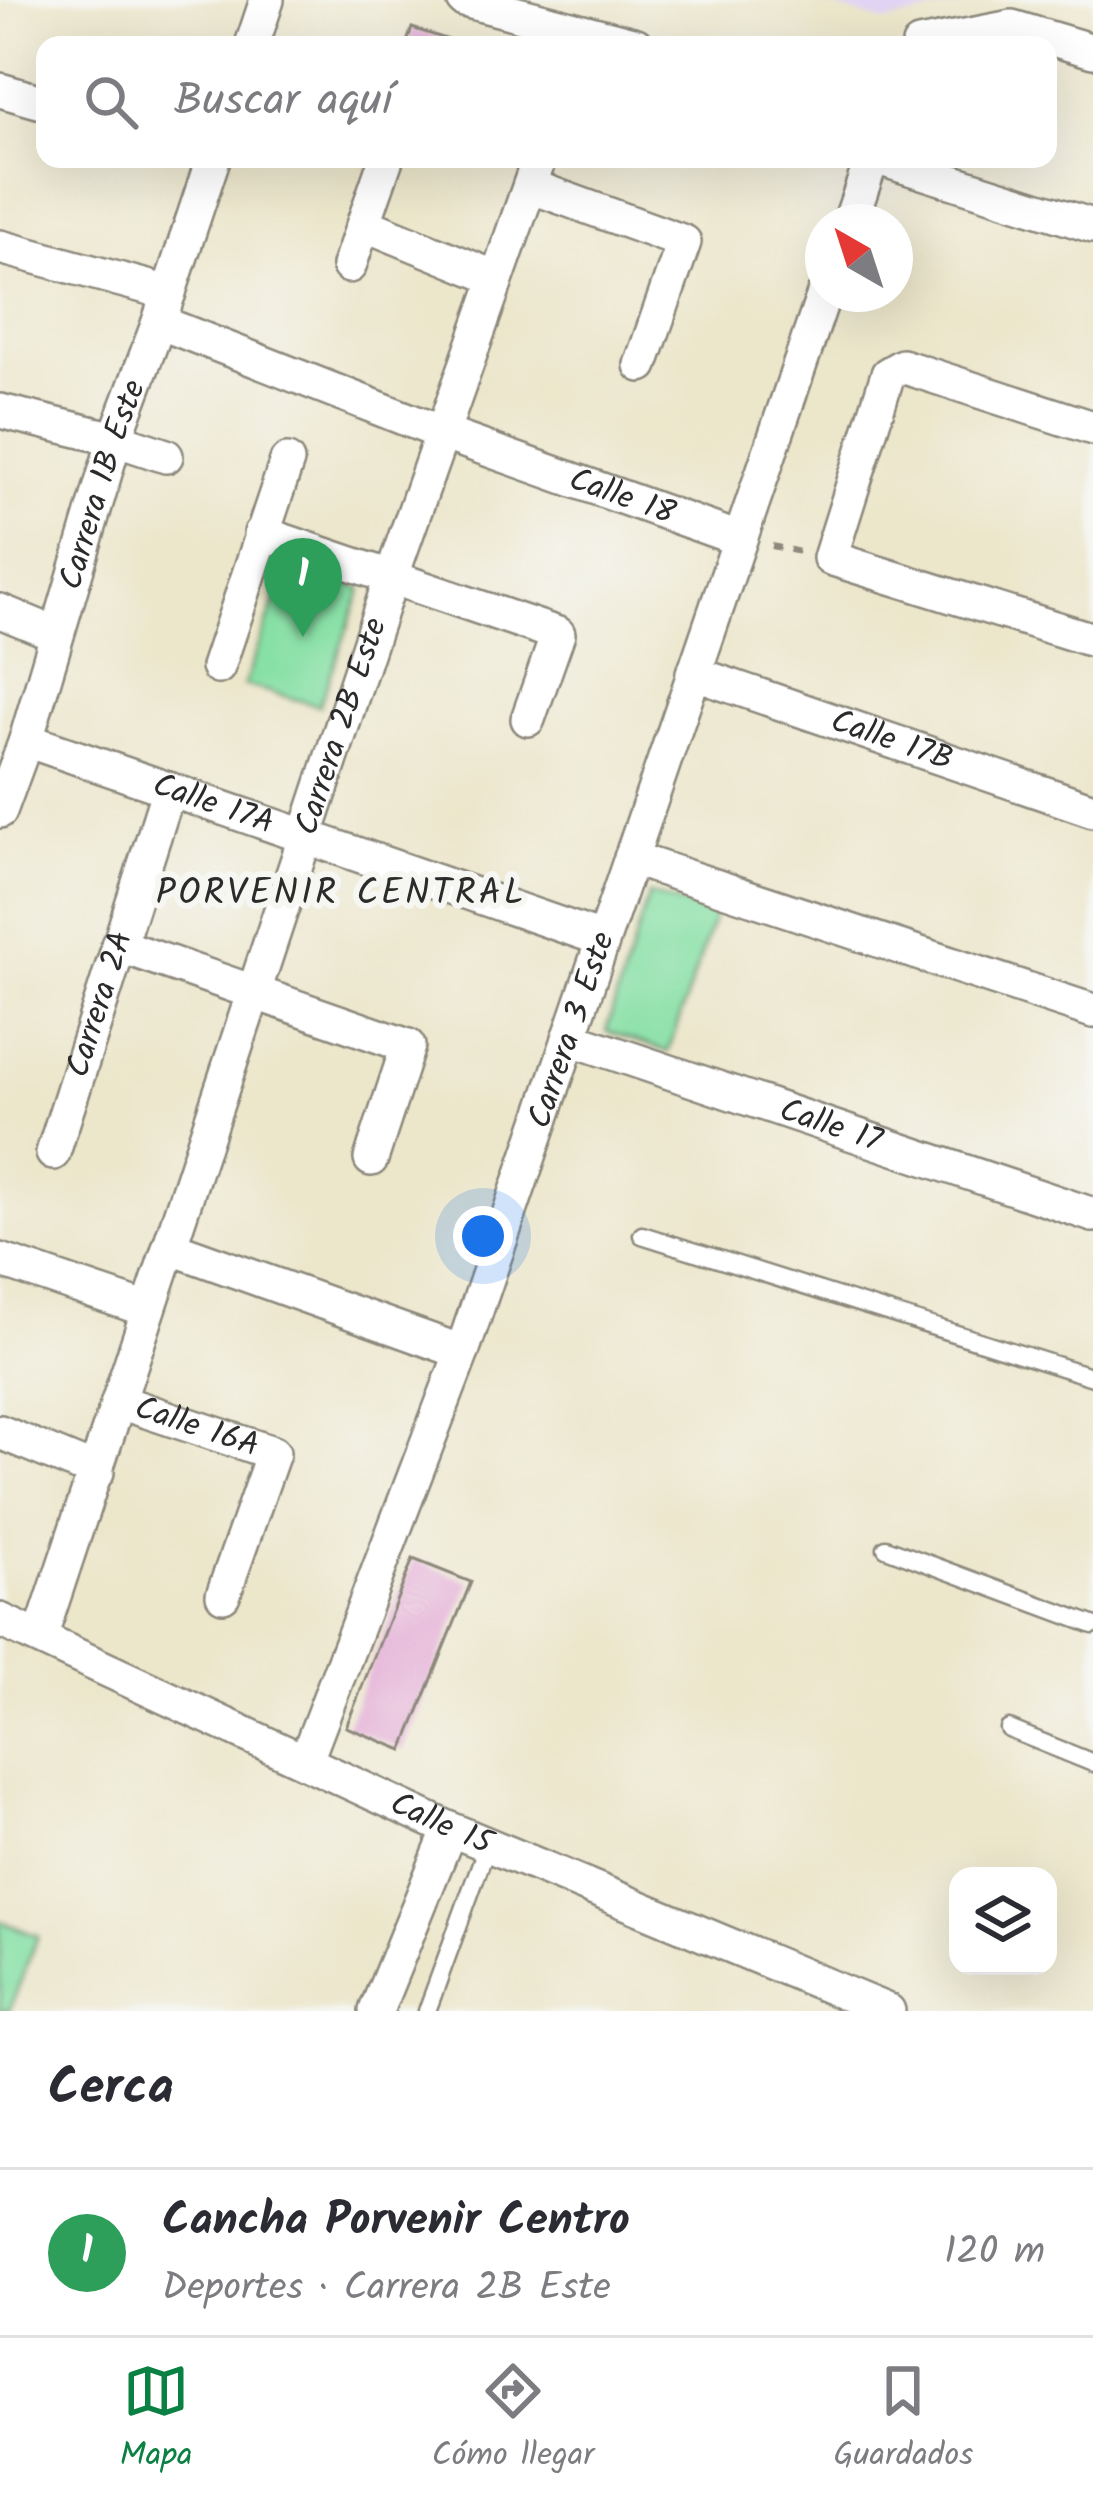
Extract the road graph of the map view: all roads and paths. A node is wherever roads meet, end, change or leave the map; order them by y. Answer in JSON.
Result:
{"nodes":[{"id":1,"x":267,"y":0,"type":"edge"},
{"id":2,"x":464,"y":0,"type":"edge"},
{"id":3,"x":255,"y":36,"type":"edge"},
{"id":4,"x":571,"y":36,"type":"edge"},
{"id":5,"x":966,"y":36,"type":"edge"},
{"id":6,"x":1042,"y":36,"type":"edge"},
{"id":7,"x":1057,"y":40,"type":"edge"},
{"id":8,"x":1093,"y":51,"type":"edge"},
{"id":9,"x":0,"y":91,"type":"edge"},
{"id":10,"x":36,"y":101,"type":"edge"},
{"id":11,"x":210,"y":168,"type":"edge"},
{"id":12,"x":383,"y":168,"type":"edge"},
{"id":13,"x":869,"y":168,"type":"edge"},
{"id":14,"x":909,"y":168,"type":"edge"},
{"id":15,"x":534,"y":173,"type":"edge"},
{"id":16,"x":856,"y":204,"type":"edge"},
{"id":17,"x":364,"y":224,"type":"junction"},
{"id":18,"x":1093,"y":226,"type":"edge"},
{"id":19,"x":0,"y":247,"type":"edge"},
{"id":20,"x":349,"y":266,"type":"dead end"},
{"id":21,"x":496,"y":278,"type":"junction"},
{"id":22,"x":164,"y":307,"type":"junction"},
{"id":23,"x":818,"y":312,"type":"edge"},
{"id":24,"x":641,"y":365,"type":"dead end"},
{"id":25,"x":0,"y":411,"type":"edge"},
{"id":26,"x":1093,"y":428,"type":"edge"},
{"id":27,"x":442,"y":433,"type":"junction"},
{"id":28,"x":115,"y":439,"type":"junction"},
{"id":29,"x":166,"y":456,"type":"dead end"},
{"id":30,"x":287,"y":460,"type":"dead end"},
{"id":31,"x":261,"y":533,"type":"junction"},
{"id":32,"x":739,"y":539,"type":"junction"},
{"id":33,"x":830,"y":557,"type":"junction"},
{"id":34,"x":392,"y":578,"type":"junction"},
{"id":35,"x":0,"y":610,"type":"edge"},
{"id":36,"x":56,"y":634,"type":"junction"},
{"id":37,"x":1093,"y":640,"type":"edge"},
{"id":38,"x":218,"y":667,"type":"dead end"},
{"id":39,"x":693,"y":673,"type":"junction"},
{"id":40,"x":528,"y":719,"type":"dead end"},
{"id":41,"x":26,"y":740,"type":"junction"},
{"id":42,"x":169,"y":790,"type":"junction"},
{"id":43,"x":1093,"y":810,"type":"edge"},
{"id":44,"x":0,"y":811,"type":"edge"},
{"id":45,"x":308,"y":837,"type":"junction"},
{"id":46,"x":633,"y":859,"type":"junction"},
{"id":47,"x":602,"y":939,"type":"junction"},
{"id":48,"x":118,"y":945,"type":"junction"},
{"id":49,"x":257,"y":993,"type":"junction"},
{"id":50,"x":1093,"y":1011,"type":"edge"},
{"id":51,"x":569,"y":1038,"type":"junction"},
{"id":52,"x":53,"y":1153,"type":"dead end"},
{"id":53,"x":371,"y":1159,"type":"dead end"},
{"id":54,"x":1093,"y":1215,"type":"edge"},
{"id":55,"x":642,"y":1235,"type":"dead end"},
{"id":56,"x":172,"y":1248,"type":"junction"},
{"id":57,"x":0,"y":1260,"type":"edge"},
{"id":58,"x":148,"y":1310,"type":"junction"},
{"id":59,"x":462,"y":1352,"type":"junction"},
{"id":60,"x":1093,"y":1377,"type":"edge"},
{"id":61,"x":120,"y":1402,"type":"junction"},
{"id":62,"x":0,"y":1432,"type":"edge"},
{"id":63,"x":97,"y":1472,"type":"junction"},
{"id":64,"x":886,"y":1548,"type":"dead end"},
{"id":65,"x":223,"y":1595,"type":"dead end"},
{"id":66,"x":0,"y":1620,"type":"edge"},
{"id":67,"x":1093,"y":1625,"type":"edge"},
{"id":68,"x":40,"y":1638,"type":"junction"},
{"id":69,"x":1009,"y":1730,"type":"dead end"},
{"id":70,"x":306,"y":1760,"type":"junction"},
{"id":71,"x":1093,"y":1763,"type":"edge"},
{"id":72,"x":450,"y":1828,"type":"junction"},
{"id":73,"x":488,"y":1844,"type":"junction"},
{"id":74,"x":376,"y":2011,"type":"edge"},
{"id":75,"x":427,"y":2011,"type":"edge"},
{"id":76,"x":888,"y":2011,"type":"edge"}],
"edges":[{"from":1,"to":3,"type":"street"},
{"from":2,"to":4,"type":"street"},
{"from":5,"to":6,"type":"street"},
{"from":7,"to":8,"type":"street"},
{"from":9,"to":10,"type":"street"},
{"from":11,"to":22,"type":"street","name":"Carrera 1B Este"},
{"from":12,"to":17,"type":"street"},
{"from":13,"to":16,"type":"street"},
{"from":14,"to":18,"type":"street"},
{"from":15,"to":21,"type":"street","name":"Carrera 2B Este"},
{"from":15,"to":24,"type":"street"},
{"from":17,"to":20,"type":"street"},
{"from":17,"to":21,"type":"street"},
{"from":19,"to":22,"type":"street","name":"Calle 18"},
{"from":21,"to":27,"type":"street","name":"Carrera 2B Este"},
{"from":22,"to":27,"type":"street","name":"Calle 18"},
{"from":22,"to":28,"type":"street","name":"Carrera 1B Este"},
{"from":23,"to":32,"type":"street","name":"Carrera 3 Este"},
{"from":25,"to":28,"type":"street"},
{"from":26,"to":33,"type":"street"},
{"from":27,"to":32,"type":"street","name":"Calle 18"},
{"from":27,"to":34,"type":"street","name":"Carrera 2B Este"},
{"from":28,"to":29,"type":"street"},
{"from":28,"to":36,"type":"street","name":"Carrera 1B Este"},
{"from":30,"to":31,"type":"street"},
{"from":31,"to":34,"type":"street"},
{"from":31,"to":38,"type":"street"},
{"from":32,"to":33,"type":"path"},
{"from":32,"to":39,"type":"street","name":"Carrera 3 Este"},
{"from":33,"to":37,"type":"street"},
{"from":34,"to":40,"type":"street"},
{"from":34,"to":45,"type":"street","name":"Carrera 2B Este"},
{"from":35,"to":36,"type":"street"},
{"from":36,"to":41,"type":"street","name":"Carrera 1B Este"},
{"from":39,"to":43,"type":"street","name":"Calle 17B"},
{"from":39,"to":46,"type":"street","name":"Carrera 3 Este"},
{"from":41,"to":42,"type":"street","name":"Calle 17A"},
{"from":41,"to":44,"type":"street","name":"Carrera 1B Este"},
{"from":42,"to":45,"type":"street","name":"Calle 17A"},
{"from":42,"to":48,"type":"street","name":"Carrera 2A"},
{"from":45,"to":47,"type":"street","name":"Calle 17A"},
{"from":45,"to":49,"type":"street","name":"Carrera 2B Este"},
{"from":46,"to":47,"type":"street","name":"Carrera 3 Este"},
{"from":46,"to":50,"type":"street"},
{"from":47,"to":51,"type":"street","name":"Carrera 3 Este"},
{"from":48,"to":49,"type":"street"},
{"from":48,"to":52,"type":"street","name":"Carrera 2A"},
{"from":49,"to":53,"type":"street"},
{"from":49,"to":56,"type":"street","name":"Carrera 2B Este"},
{"from":51,"to":54,"type":"street","name":"Calle 17"},
{"from":51,"to":59,"type":"street","name":"Carrera 3 Este"},
{"from":55,"to":60,"type":"lane"},
{"from":56,"to":58,"type":"street","name":"Carrera 2B Este"},
{"from":56,"to":59,"type":"street"},
{"from":57,"to":58,"type":"street"},
{"from":58,"to":61,"type":"street","name":"Carrera 2B Este"},
{"from":59,"to":70,"type":"street","name":"Carrera 3 Este"},
{"from":61,"to":63,"type":"street","name":"Carrera 2B Este"},
{"from":61,"to":65,"type":"street","name":"Calle 16A"},
{"from":62,"to":63,"type":"street"},
{"from":63,"to":68,"type":"street","name":"Carrera 2B Este"},
{"from":64,"to":67,"type":"lane"},
{"from":66,"to":68,"type":"street","name":"Calle 15"},
{"from":68,"to":70,"type":"street","name":"Calle 15"},
{"from":69,"to":71,"type":"lane"},
{"from":70,"to":72,"type":"street","name":"Calle 15"},
{"from":72,"to":73,"type":"street","name":"Calle 15"},
{"from":72,"to":74,"type":"street"},
{"from":73,"to":75,"type":"lane"},
{"from":73,"to":76,"type":"street","name":"Calle 15"}]}
